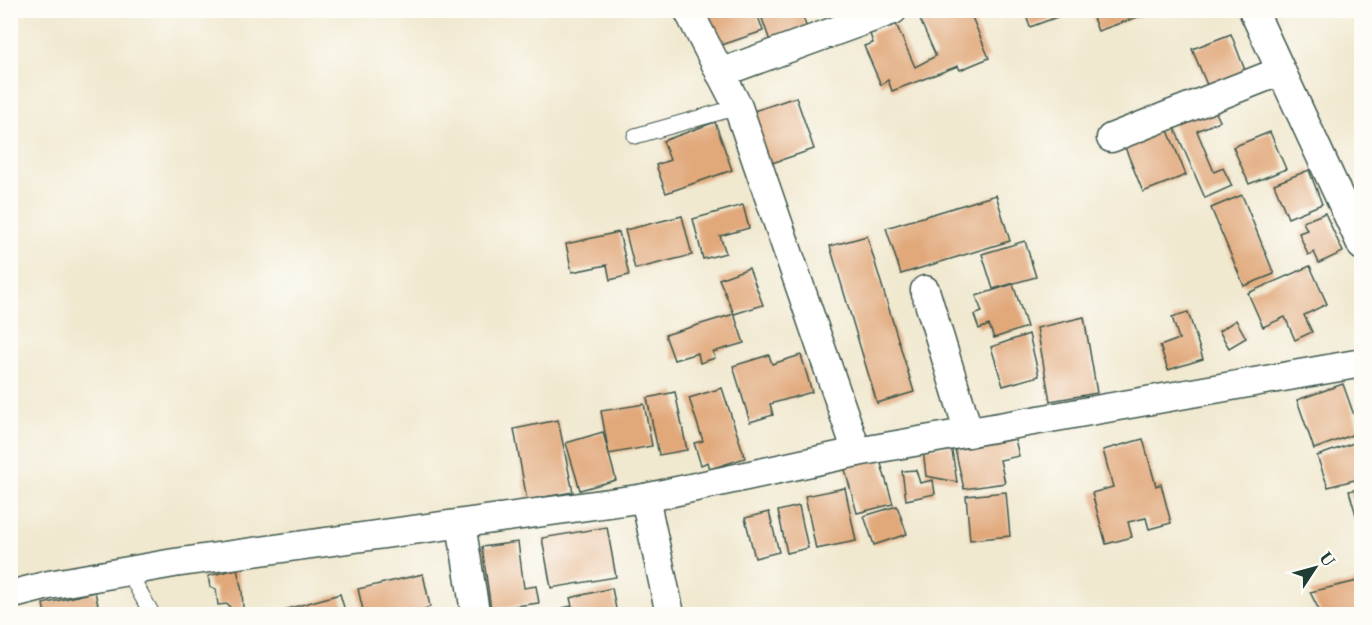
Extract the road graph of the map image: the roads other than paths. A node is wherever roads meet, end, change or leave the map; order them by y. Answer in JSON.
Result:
{"nodes":[{"id":1,"x":688,"y":10,"type":"edge"},
{"id":2,"x":893,"y":10,"type":"edge"},
{"id":3,"x":1253,"y":10,"type":"edge"},
{"id":4,"x":843,"y":19,"type":"edge"},
{"id":5,"x":1281,"y":71,"type":"junction"},
{"id":6,"x":720,"y":73,"type":"junction"},
{"id":7,"x":738,"y":107,"type":"junction"},
{"id":8,"x":635,"y":136,"type":"dead end"},
{"id":9,"x":1111,"y":138,"type":"dead end"},
{"id":10,"x":1362,"y":246,"type":"edge"},
{"id":11,"x":925,"y":290,"type":"dead end"},
{"id":12,"x":1362,"y":363,"type":"edge"},
{"id":13,"x":969,"y":432,"type":"junction"},
{"id":14,"x":857,"y":452,"type":"junction"},
{"id":15,"x":645,"y":498,"type":"junction"},
{"id":16,"x":461,"y":524,"type":"junction"},
{"id":17,"x":128,"y":571,"type":"junction"},
{"id":18,"x":10,"y":595,"type":"edge"},
{"id":19,"x":475,"y":612,"type":"dead end"},
{"id":20,"x":153,"y":615,"type":"edge"},
{"id":21,"x":670,"y":615,"type":"edge"}],
"edges":[{"from":1,"to":6,"type":"street"},
{"from":2,"to":4,"type":"street"},
{"from":3,"to":5,"type":"street"},
{"from":4,"to":6,"type":"street"},
{"from":5,"to":9,"type":"street"},
{"from":5,"to":10,"type":"street"},
{"from":6,"to":7,"type":"street"},
{"from":7,"to":8,"type":"lane"},
{"from":7,"to":14,"type":"street"},
{"from":11,"to":13,"type":"street"},
{"from":12,"to":13,"type":"street"},
{"from":13,"to":14,"type":"street"},
{"from":14,"to":15,"type":"street"},
{"from":15,"to":16,"type":"street"},
{"from":15,"to":21,"type":"street"},
{"from":16,"to":17,"type":"street"},
{"from":16,"to":19,"type":"street"},
{"from":17,"to":18,"type":"street"},
{"from":17,"to":20,"type":"lane"}]}
